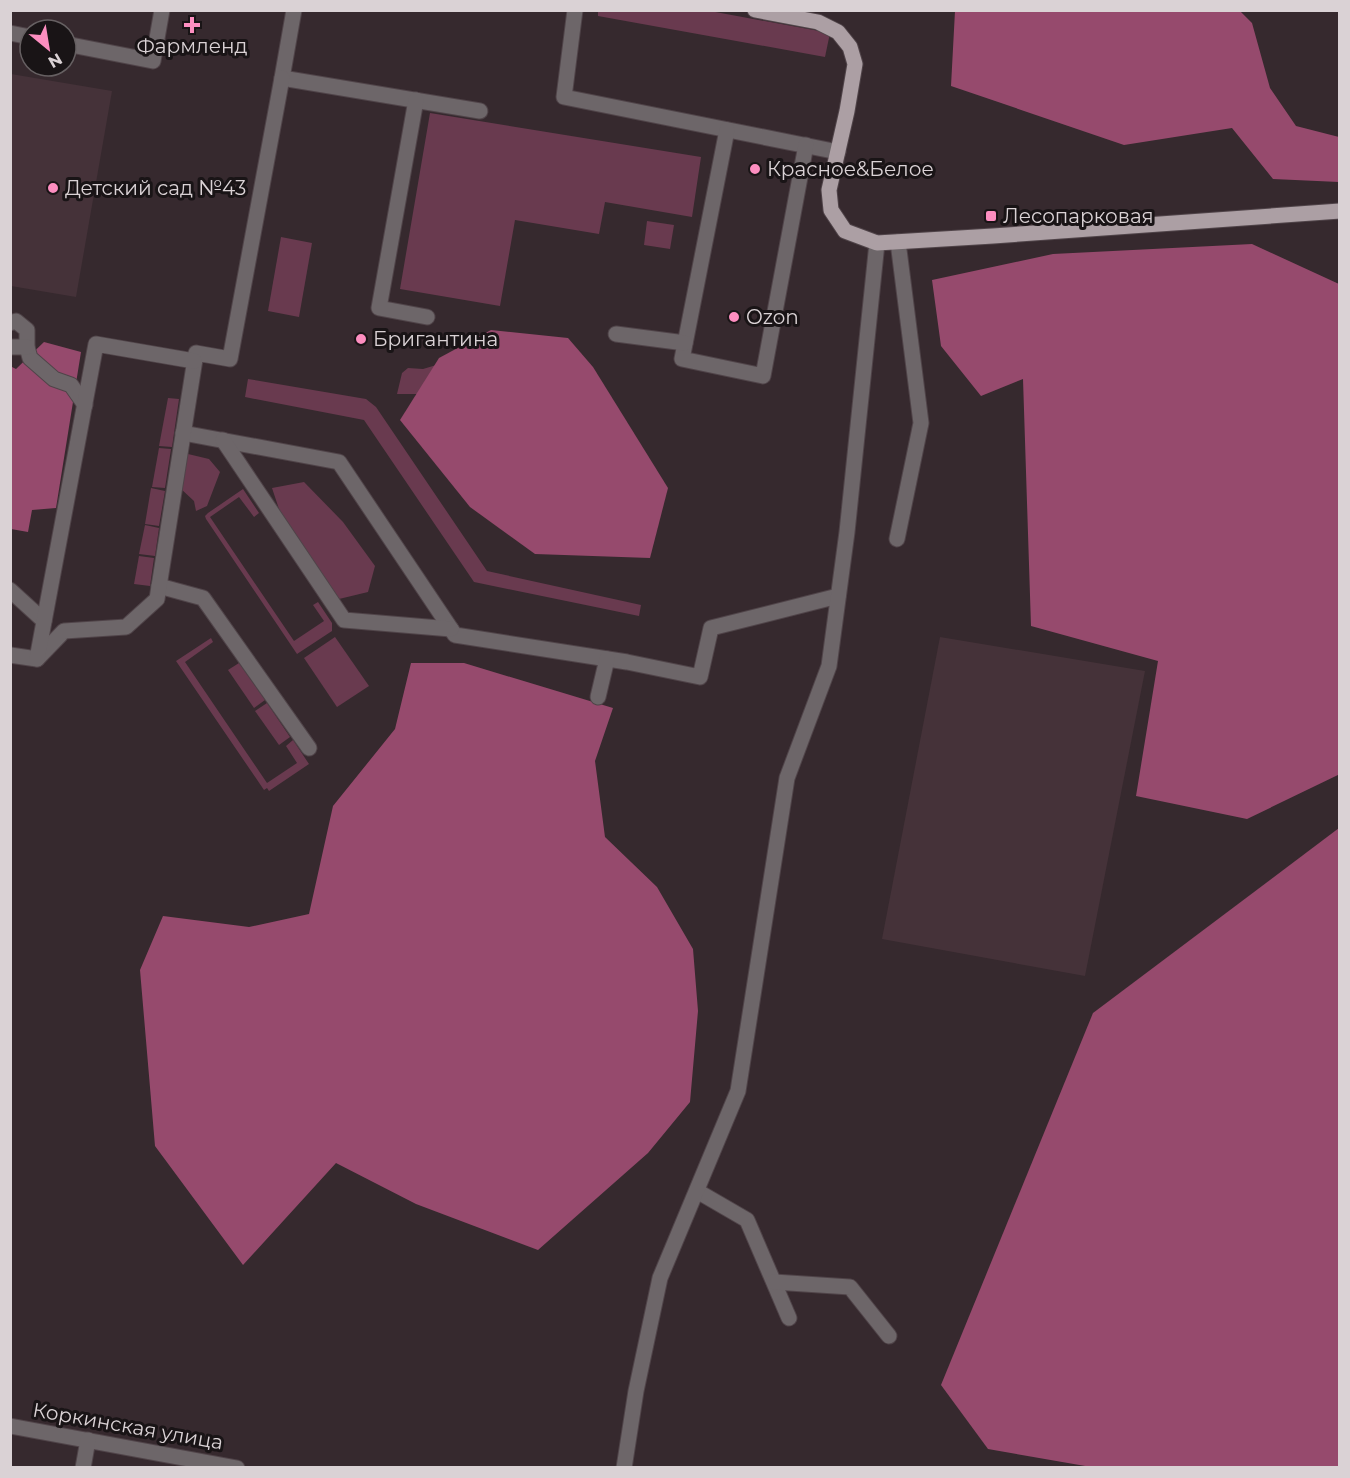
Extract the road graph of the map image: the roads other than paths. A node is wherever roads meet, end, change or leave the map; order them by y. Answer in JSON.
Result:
{"nodes":[{"id":1,"x":162,"y":10,"type":"edge"},
{"id":2,"x":294,"y":10,"type":"edge"},
{"id":3,"x":575,"y":10,"type":"edge"},
{"id":4,"x":755,"y":10,"type":"edge"},
{"id":5,"x":78,"y":46,"type":"edge"},
{"id":6,"x":282,"y":78,"type":"junction"},
{"id":7,"x":416,"y":100,"type":"junction"},
{"id":8,"x":480,"y":111,"type":"dead end"},
{"id":9,"x":727,"y":130,"type":"junction"},
{"id":10,"x":806,"y":145,"type":"junction"},
{"id":11,"x":838,"y":152,"type":"junction"},
{"id":12,"x":1340,"y":211,"type":"edge"},
{"id":13,"x":898,"y":242,"type":"junction"},
{"id":14,"x":877,"y":243,"type":"junction"},
{"id":15,"x":427,"y":317,"type":"dead end"},
{"id":16,"x":10,"y":323,"type":"edge"},
{"id":17,"x":616,"y":334,"type":"dead end"},
{"id":18,"x":685,"y":343,"type":"junction"},
{"id":19,"x":10,"y":347,"type":"edge"},
{"id":20,"x":27,"y":347,"type":"junction"},
{"id":21,"x":194,"y":361,"type":"junction"},
{"id":22,"x":85,"y":405,"type":"junction"},
{"id":23,"x":183,"y":433,"type":"junction"},
{"id":24,"x":223,"y":440,"type":"junction"},
{"id":25,"x":897,"y":539,"type":"dead end"},
{"id":26,"x":159,"y":586,"type":"junction"},
{"id":27,"x":10,"y":590,"type":"edge"},
{"id":28,"x":838,"y":596,"type":"junction"},
{"id":29,"x":44,"y":621,"type":"junction"},
{"id":30,"x":451,"y":629,"type":"junction"},
{"id":31,"x":10,"y":655,"type":"edge"},
{"id":32,"x":37,"y":659,"type":"junction"},
{"id":33,"x":607,"y":659,"type":"junction"},
{"id":34,"x":598,"y":697,"type":"dead end"},
{"id":35,"x":309,"y":748,"type":"dead end"},
{"id":36,"x":697,"y":1191,"type":"junction"},
{"id":37,"x":774,"y":1282,"type":"junction"},
{"id":38,"x":789,"y":1318,"type":"dead end"},
{"id":39,"x":889,"y":1336,"type":"dead end"},
{"id":40,"x":10,"y":1426,"type":"edge"},
{"id":41,"x":88,"y":1440,"type":"junction"},
{"id":42,"x":83,"y":1467,"type":"edge"},
{"id":43,"x":237,"y":1467,"type":"edge"},
{"id":44,"x":624,"y":1467,"type":"edge"}],
"edges":[{"from":1,"to":5,"type":"street"},
{"from":2,"to":6,"type":"street"},
{"from":3,"to":9,"type":"street"},
{"from":4,"to":11,"type":"main road"},
{"from":6,"to":7,"type":"street"},
{"from":6,"to":21,"type":"street"},
{"from":7,"to":8,"type":"street"},
{"from":7,"to":15,"type":"street"},
{"from":9,"to":10,"type":"street"},
{"from":9,"to":18,"type":"street"},
{"from":10,"to":11,"type":"street"},
{"from":10,"to":18,"type":"street"},
{"from":11,"to":14,"type":"main road"},
{"from":12,"to":13,"type":"main road"},
{"from":13,"to":14,"type":"main road"},
{"from":13,"to":25,"type":"street"},
{"from":14,"to":28,"type":"street"},
{"from":16,"to":20,"type":"street"},
{"from":17,"to":18,"type":"street"},
{"from":19,"to":20,"type":"street"},
{"from":20,"to":22,"type":"street"},
{"from":21,"to":22,"type":"street"},
{"from":21,"to":23,"type":"street"},
{"from":22,"to":29,"type":"street"},
{"from":23,"to":24,"type":"street"},
{"from":23,"to":26,"type":"street"},
{"from":24,"to":30,"type":"street"},
{"from":24,"to":30,"type":"street"},
{"from":26,"to":32,"type":"street"},
{"from":26,"to":35,"type":"street"},
{"from":27,"to":29,"type":"street"},
{"from":28,"to":33,"type":"street"},
{"from":28,"to":36,"type":"street"},
{"from":29,"to":32,"type":"street"},
{"from":30,"to":33,"type":"street"},
{"from":31,"to":32,"type":"street"},
{"from":33,"to":34,"type":"street"},
{"from":36,"to":37,"type":"street"},
{"from":36,"to":44,"type":"street"},
{"from":37,"to":38,"type":"street"},
{"from":37,"to":39,"type":"street"},
{"from":40,"to":41,"type":"street","name":"Коркинская улица"},
{"from":41,"to":42,"type":"street"},
{"from":41,"to":43,"type":"street","name":"Коркинская улица"}]}
